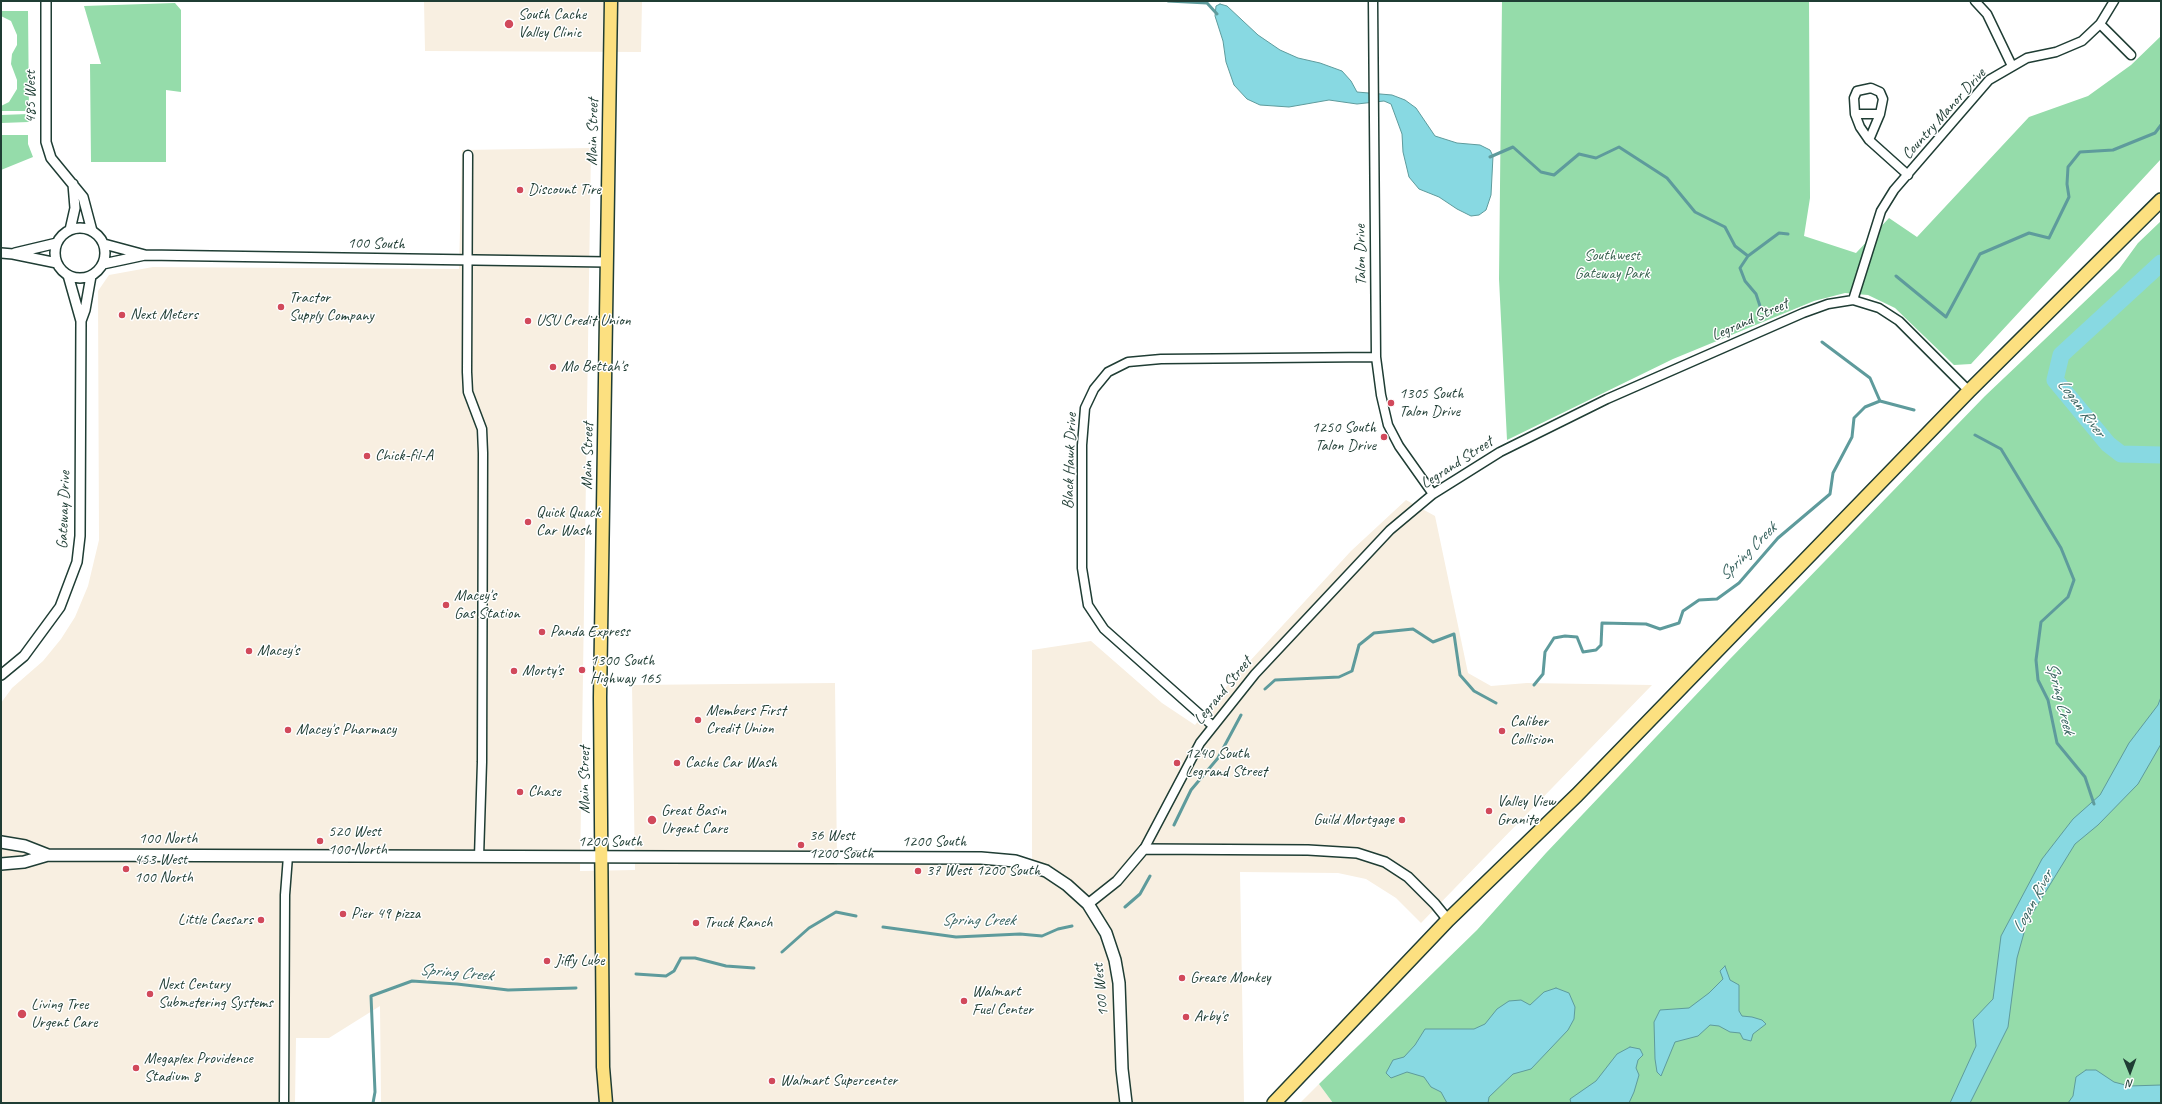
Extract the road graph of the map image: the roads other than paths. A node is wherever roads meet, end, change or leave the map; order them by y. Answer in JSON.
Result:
{"nodes":[{"id":1,"x":46,"y":1,"type":"edge"},
{"id":2,"x":611,"y":1,"type":"edge"},
{"id":3,"x":1373,"y":1,"type":"edge"},
{"id":4,"x":1975,"y":1,"type":"edge"},
{"id":5,"x":2114,"y":1,"type":"edge"},
{"id":6,"x":2100,"y":24,"type":"junction"},
{"id":7,"x":2131,"y":55,"type":"dead end"},
{"id":8,"x":2012,"y":66,"type":"junction"},
{"id":9,"x":1855,"y":114,"type":"junction"},
{"id":10,"x":1880,"y":114,"type":"junction"},
{"id":11,"x":1870,"y":140,"type":"junction"},
{"id":12,"x":468,"y":155,"type":"dead end"},
{"id":13,"x":1908,"y":175,"type":"junction"},
{"id":14,"x":73,"y":184,"type":"junction"},
{"id":15,"x":2161,"y":200,"type":"edge"},
{"id":16,"x":70,"y":230,"type":"junction"},
{"id":17,"x":92,"y":231,"type":"junction"},
{"id":18,"x":57,"y":243,"type":"junction"},
{"id":19,"x":104,"y":244,"type":"junction"},
{"id":20,"x":1,"y":253,"type":"edge"},
{"id":21,"x":13,"y":254,"type":"junction"},
{"id":22,"x":145,"y":255,"type":"junction"},
{"id":23,"x":467,"y":260,"type":"junction"},
{"id":24,"x":607,"y":262,"type":"junction"},
{"id":25,"x":57,"y":263,"type":"junction"},
{"id":26,"x":103,"y":264,"type":"junction"},
{"id":27,"x":68,"y":275,"type":"junction"},
{"id":28,"x":91,"y":276,"type":"junction"},
{"id":29,"x":1854,"y":300,"type":"junction"},
{"id":30,"x":80,"y":321,"type":"junction"},
{"id":31,"x":1376,"y":357,"type":"junction"},
{"id":32,"x":1969,"y":391,"type":"junction"},
{"id":33,"x":1433,"y":494,"type":"junction"},
{"id":34,"x":1,"y":675,"type":"edge"},
{"id":35,"x":1213,"y":726,"type":"junction"},
{"id":36,"x":1,"y":842,"type":"edge"},
{"id":37,"x":1144,"y":849,"type":"junction"},
{"id":38,"x":48,"y":855,"type":"junction"},
{"id":39,"x":288,"y":856,"type":"junction"},
{"id":40,"x":479,"y":857,"type":"junction"},
{"id":41,"x":601,"y":858,"type":"junction"},
{"id":42,"x":981,"y":858,"type":"joint"},
{"id":43,"x":1,"y":864,"type":"edge"},
{"id":44,"x":1088,"y":904,"type":"junction"},
{"id":45,"x":1448,"y":920,"type":"junction"},
{"id":46,"x":284,"y":1103,"type":"edge"},
{"id":47,"x":606,"y":1103,"type":"edge"},
{"id":48,"x":1126,"y":1103,"type":"edge"},
{"id":49,"x":1274,"y":1103,"type":"edge"}],
"edges":[{"from":1,"to":14,"type":"street","name":"485 West"},
{"from":2,"to":24,"type":"main road","name":"Main Street"},
{"from":3,"to":31,"type":"street","name":"Talon Drive"},
{"from":4,"to":8,"type":"street"},
{"from":5,"to":6,"type":"street","name":"Country Manor Drive"},
{"from":6,"to":7,"type":"street"},
{"from":6,"to":8,"type":"street","name":"Country Manor Drive"},
{"from":8,"to":13,"type":"street","name":"Country Manor Drive"},
{"from":9,"to":10,"type":"street"},
{"from":9,"to":10,"type":"street"},
{"from":9,"to":11,"type":"street"},
{"from":10,"to":11,"type":"street"},
{"from":11,"to":13,"type":"street"},
{"from":12,"to":23,"type":"street"},
{"from":13,"to":29,"type":"street","name":"Country Manor Drive"},
{"from":14,"to":16,"type":"street"},
{"from":14,"to":17,"type":"street","name":"485 West"},
{"from":15,"to":32,"type":"highway"},
{"from":16,"to":17,"type":"street"},
{"from":16,"to":18,"type":"street"},
{"from":17,"to":19,"type":"street"},
{"from":18,"to":21,"type":"street"},
{"from":18,"to":25,"type":"street"},
{"from":19,"to":22,"type":"street","name":"100 South"},
{"from":19,"to":26,"type":"street"},
{"from":20,"to":21,"type":"street"},
{"from":21,"to":25,"type":"street"},
{"from":22,"to":23,"type":"street","name":"100 South"},
{"from":22,"to":26,"type":"street","name":"100 South"},
{"from":23,"to":24,"type":"street","name":"100 South"},
{"from":23,"to":40,"type":"street"},
{"from":24,"to":41,"type":"main road","name":"Main Street"},
{"from":25,"to":27,"type":"street"},
{"from":26,"to":28,"type":"street"},
{"from":27,"to":28,"type":"street"},
{"from":27,"to":30,"type":"street","name":"Gateway Drive"},
{"from":28,"to":30,"type":"street","name":"Gateway Drive"},
{"from":29,"to":32,"type":"street","name":"Legrand Street"},
{"from":29,"to":33,"type":"street","name":"Legrand Street"},
{"from":30,"to":34,"type":"street","name":"Gateway Drive"},
{"from":31,"to":33,"type":"street","name":"Talon Drive"},
{"from":31,"to":35,"type":"street","name":"Black Hawk Drive"},
{"from":32,"to":45,"type":"highway"},
{"from":33,"to":35,"type":"street","name":"Legrand Street"},
{"from":35,"to":37,"type":"street","name":"Legrand Street"},
{"from":36,"to":38,"type":"main road","name":"100 North"},
{"from":37,"to":44,"type":"street","name":"Legrand Street"},
{"from":37,"to":45,"type":"street"},
{"from":38,"to":39,"type":"main road","name":"100 North"},
{"from":38,"to":43,"type":"main road","name":"100 North"},
{"from":39,"to":40,"type":"main road","name":"1200 South"},
{"from":39,"to":46,"type":"street"},
{"from":40,"to":41,"type":"main road","name":"1200 South"},
{"from":41,"to":42,"type":"main road","name":"1200 South"},
{"from":41,"to":47,"type":"main road","name":"Main Street"},
{"from":42,"to":44,"type":"main road","name":"100 West"},
{"from":44,"to":48,"type":"main road","name":"100 West"},
{"from":45,"to":49,"type":"highway"}]}
